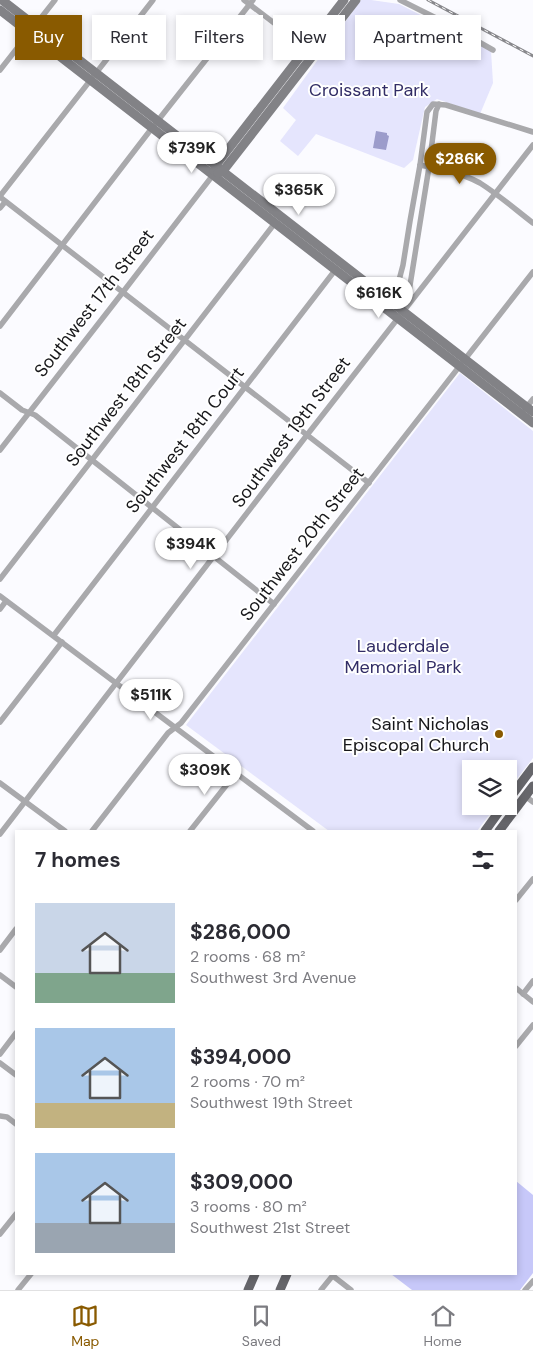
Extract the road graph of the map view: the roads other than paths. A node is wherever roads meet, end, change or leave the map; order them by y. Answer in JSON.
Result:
{"nodes":[{"id":1,"x":2,"y":0,"type":"edge"},
{"id":2,"x":55,"y":0,"type":"edge"},
{"id":3,"x":152,"y":0,"type":"edge"},
{"id":4,"x":344,"y":0,"type":"edge"},
{"id":5,"x":356,"y":0,"type":"edge"},
{"id":6,"x":400,"y":0,"type":"edge"},
{"id":7,"x":249,"y":1,"type":"edge"},
{"id":8,"x":0,"y":10,"type":"edge"},
{"id":9,"x":18,"y":15,"type":"edge"},
{"id":10,"x":43,"y":15,"type":"edge"},
{"id":11,"x":332,"y":15,"type":"edge"},
{"id":12,"x":344,"y":15,"type":"edge"},
{"id":13,"x":15,"y":19,"type":"edge"},
{"id":14,"x":273,"y":21,"type":"edge"},
{"id":15,"x":493,"y":50,"type":"dead end"},
{"id":16,"x":15,"y":51,"type":"edge"},
{"id":17,"x":73,"y":60,"type":"edge"},
{"id":18,"x":297,"y":60,"type":"edge"},
{"id":19,"x":309,"y":60,"type":"edge"},
{"id":20,"x":0,"y":70,"type":"edge"},
{"id":21,"x":94,"y":76,"type":"junction"},
{"id":22,"x":439,"y":104,"type":"junction"},
{"id":23,"x":155,"y":124,"type":"junction"},
{"id":24,"x":533,"y":132,"type":"edge"},
{"id":25,"x":533,"y":145,"type":"edge"},
{"id":26,"x":420,"y":165,"type":"junction"},
{"id":27,"x":429,"y":167,"type":"junction"},
{"id":28,"x":219,"y":168,"type":"junction"},
{"id":29,"x":213,"y":175,"type":"junction"},
{"id":30,"x":495,"y":194,"type":"junction"},
{"id":31,"x":2,"y":198,"type":"edge"},
{"id":32,"x":0,"y":208,"type":"edge"},
{"id":33,"x":275,"y":223,"type":"junction"},
{"id":34,"x":533,"y":223,"type":"edge"},
{"id":35,"x":62,"y":244,"type":"junction"},
{"id":36,"x":338,"y":267,"type":"junction"},
{"id":37,"x":533,"y":272,"type":"edge"},
{"id":38,"x":123,"y":292,"type":"junction"},
{"id":39,"x":394,"y":303,"type":"junction"},
{"id":40,"x":403,"y":312,"type":"junction"},
{"id":41,"x":0,"y":326,"type":"edge"},
{"id":42,"x":184,"y":340,"type":"junction"},
{"id":43,"x":462,"y":363,"type":"junction"},
{"id":44,"x":246,"y":386,"type":"junction"},
{"id":45,"x":0,"y":393,"type":"edge"},
{"id":46,"x":533,"y":398,"type":"edge"},
{"id":47,"x":527,"y":411,"type":"edge"},
{"id":48,"x":29,"y":413,"type":"junction"},
{"id":49,"x":533,"y":423,"type":"edge"},
{"id":50,"x":307,"y":435,"type":"junction"},
{"id":51,"x":0,"y":450,"type":"edge"},
{"id":52,"x":92,"y":460,"type":"junction"},
{"id":53,"x":369,"y":483,"type":"junction"},
{"id":54,"x":152,"y":507,"type":"junction"},
{"id":55,"x":214,"y":557,"type":"junction"},
{"id":56,"x":0,"y":579,"type":"edge"},
{"id":57,"x":0,"y":596,"type":"edge"},
{"id":58,"x":6,"y":601,"type":"junction"},
{"id":59,"x":274,"y":604,"type":"junction"},
{"id":60,"x":0,"y":609,"type":"edge"},
{"id":61,"x":54,"y":635,"type":"junction"},
{"id":62,"x":62,"y":642,"type":"junction"},
{"id":63,"x":117,"y":683,"type":"junction"},
{"id":64,"x":0,"y":722,"type":"edge"},
{"id":65,"x":176,"y":727,"type":"junction"},
{"id":66,"x":533,"y":767,"type":"edge"},
{"id":67,"x":236,"y":773,"type":"junction"},
{"id":68,"x":525,"y":777,"type":"junction"},
{"id":69,"x":0,"y":783,"type":"edge"},
{"id":70,"x":533,"y":786,"type":"edge"},
{"id":71,"x":517,"y":788,"type":"edge"},
{"id":72,"x":525,"y":796,"type":"junction"},
{"id":73,"x":25,"y":801,"type":"junction"},
{"id":74,"x":533,"y":802,"type":"edge"},
{"id":75,"x":497,"y":815,"type":"edge"},
{"id":76,"x":64,"y":830,"type":"edge"},
{"id":77,"x":93,"y":830,"type":"edge"},
{"id":78,"x":191,"y":830,"type":"edge"},
{"id":79,"x":312,"y":830,"type":"edge"},
{"id":80,"x":486,"y":830,"type":"edge"},
{"id":81,"x":500,"y":830,"type":"edge"},
{"id":82,"x":0,"y":834,"type":"edge"},
{"id":83,"x":533,"y":878,"type":"edge"},
{"id":84,"x":517,"y":899,"type":"edge"},
{"id":85,"x":15,"y":930,"type":"edge"},
{"id":86,"x":0,"y":950,"type":"edge"},
{"id":87,"x":0,"y":975,"type":"edge"},
{"id":88,"x":533,"y":981,"type":"edge"},
{"id":89,"x":15,"y":986,"type":"edge"},
{"id":90,"x":517,"y":989,"type":"edge"},
{"id":91,"x":523,"y":994,"type":"junction"},
{"id":92,"x":533,"y":1002,"type":"edge"},
{"id":93,"x":533,"y":1025,"type":"edge"},
{"id":94,"x":15,"y":1034,"type":"edge"},
{"id":95,"x":517,"y":1045,"type":"edge"},
{"id":96,"x":0,"y":1054,"type":"edge"},
{"id":97,"x":0,"y":1063,"type":"edge"},
{"id":98,"x":15,"y":1075,"type":"edge"},
{"id":99,"x":0,"y":1116,"type":"edge"},
{"id":100,"x":15,"y":1123,"type":"edge"},
{"id":101,"x":15,"y":1215,"type":"edge"},
{"id":102,"x":0,"y":1234,"type":"edge"},
{"id":103,"x":30,"y":1275,"type":"edge"},
{"id":104,"x":255,"y":1275,"type":"edge"},
{"id":105,"x":287,"y":1275,"type":"edge"},
{"id":106,"x":333,"y":1275,"type":"edge"},
{"id":107,"x":533,"y":1280,"type":"edge"},
{"id":108,"x":18,"y":1290,"type":"edge"},
{"id":109,"x":248,"y":1290,"type":"edge"},
{"id":110,"x":280,"y":1290,"type":"edge"},
{"id":111,"x":321,"y":1290,"type":"edge"},
{"id":112,"x":351,"y":1290,"type":"edge"},
{"id":113,"x":525,"y":1290,"type":"edge"}],
"edges":[{"from":1,"to":9,"type":"main road"},
{"from":2,"to":10,"type":"street"},
{"from":3,"to":21,"type":"street"},
{"from":4,"to":11,"type":"main road"},
{"from":5,"to":12,"type":"main road"},
{"from":6,"to":15,"type":"street"},
{"from":7,"to":14,"type":"street"},
{"from":7,"to":23,"type":"street"},
{"from":8,"to":13,"type":"main road"},
{"from":16,"to":20,"type":"street"},
{"from":17,"to":21,"type":"main road"},
{"from":18,"to":28,"type":"main road"},
{"from":19,"to":28,"type":"main road"},
{"from":21,"to":23,"type":"main road"},
{"from":21,"to":31,"type":"street"},
{"from":22,"to":24,"type":"street"},
{"from":22,"to":26,"type":"street"},
{"from":22,"to":27,"type":"street"},
{"from":23,"to":28,"type":"main road"},
{"from":23,"to":29,"type":"main road"},
{"from":23,"to":35,"type":"street"},
{"from":25,"to":30,"type":"street","name":"Southwest 19th Street"},
{"from":26,"to":27,"type":"street"},
{"from":26,"to":39,"type":"street"},
{"from":27,"to":30,"type":"street"},
{"from":27,"to":40,"type":"street"},
{"from":28,"to":29,"type":"main road"},
{"from":28,"to":36,"type":"main road"},
{"from":29,"to":33,"type":"main road"},
{"from":29,"to":38,"type":"street","name":"Southwest 17th Street"},
{"from":30,"to":34,"type":"street"},
{"from":30,"to":40,"type":"street","name":"Southwest 19th Street"},
{"from":31,"to":32,"type":"street"},
{"from":31,"to":35,"type":"street"},
{"from":33,"to":36,"type":"main road"},
{"from":33,"to":42,"type":"street","name":"Southwest 18th Street"},
{"from":35,"to":38,"type":"street"},
{"from":35,"to":41,"type":"street"},
{"from":36,"to":39,"type":"main road"},
{"from":36,"to":40,"type":"main road"},
{"from":36,"to":44,"type":"street","name":"Southwest 18th Court"},
{"from":37,"to":43,"type":"street","name":"Southwest 20th Street"},
{"from":38,"to":42,"type":"street"},
{"from":38,"to":48,"type":"street","name":"Southwest 17th Street"},
{"from":39,"to":40,"type":"main road"},
{"from":40,"to":43,"type":"main road"},
{"from":40,"to":50,"type":"street","name":"Southwest 19th Street"},
{"from":42,"to":44,"type":"street"},
{"from":42,"to":52,"type":"street","name":"Southwest 18th Street"},
{"from":43,"to":47,"type":"main road"},
{"from":43,"to":53,"type":"street","name":"Southwest 20th Street"},
{"from":44,"to":50,"type":"street"},
{"from":44,"to":54,"type":"street","name":"Southwest 18th Court"},
{"from":45,"to":48,"type":"street"},
{"from":46,"to":47,"type":"street"},
{"from":47,"to":49,"type":"main road"},
{"from":48,"to":51,"type":"street","name":"Southwest 17th Street"},
{"from":48,"to":52,"type":"street"},
{"from":50,"to":53,"type":"street"},
{"from":50,"to":55,"type":"street","name":"Southwest 19th Street"},
{"from":52,"to":54,"type":"street"},
{"from":52,"to":56,"type":"street","name":"Southwest 18th Street"},
{"from":53,"to":59,"type":"street","name":"Southwest 20th Street"},
{"from":54,"to":55,"type":"street"},
{"from":54,"to":61,"type":"street","name":"Southwest 18th Court"},
{"from":55,"to":59,"type":"street"},
{"from":55,"to":63,"type":"street","name":"Southwest 19th Street"},
{"from":57,"to":58,"type":"street"},
{"from":58,"to":60,"type":"street"},
{"from":58,"to":61,"type":"street"},
{"from":59,"to":65,"type":"street","name":"Southwest 20th Street"},
{"from":61,"to":62,"type":"street"},
{"from":62,"to":63,"type":"street"},
{"from":62,"to":64,"type":"street"},
{"from":63,"to":65,"type":"street"},
{"from":63,"to":73,"type":"street","name":"Southwest 19th Street"},
{"from":65,"to":67,"type":"street"},
{"from":65,"to":77,"type":"street","name":"Southwest 20th Street"},
{"from":66,"to":68,"type":"main road"},
{"from":67,"to":78,"type":"street"},
{"from":67,"to":79,"type":"street"},
{"from":68,"to":71,"type":"main road"},
{"from":68,"to":72,"type":"main road"},
{"from":69,"to":73,"type":"street"},
{"from":70,"to":72,"type":"main road"},
{"from":72,"to":74,"type":"street"},
{"from":72,"to":81,"type":"main road"},
{"from":73,"to":76,"type":"street"},
{"from":73,"to":82,"type":"street","name":"Southwest 19th Street"},
{"from":75,"to":80,"type":"main road"},
{"from":83,"to":84,"type":"street"},
{"from":85,"to":86,"type":"street"},
{"from":87,"to":89,"type":"street"},
{"from":88,"to":91,"type":"street"},
{"from":90,"to":91,"type":"street"},
{"from":91,"to":92,"type":"street"},
{"from":93,"to":95,"type":"street"},
{"from":94,"to":96,"type":"street"},
{"from":97,"to":98,"type":"street"},
{"from":99,"to":100,"type":"street"},
{"from":101,"to":102,"type":"street"},
{"from":103,"to":108,"type":"street"},
{"from":104,"to":109,"type":"main road"},
{"from":105,"to":110,"type":"main road"},
{"from":106,"to":111,"type":"street"},
{"from":106,"to":112,"type":"street"},
{"from":107,"to":113,"type":"street"}]}
